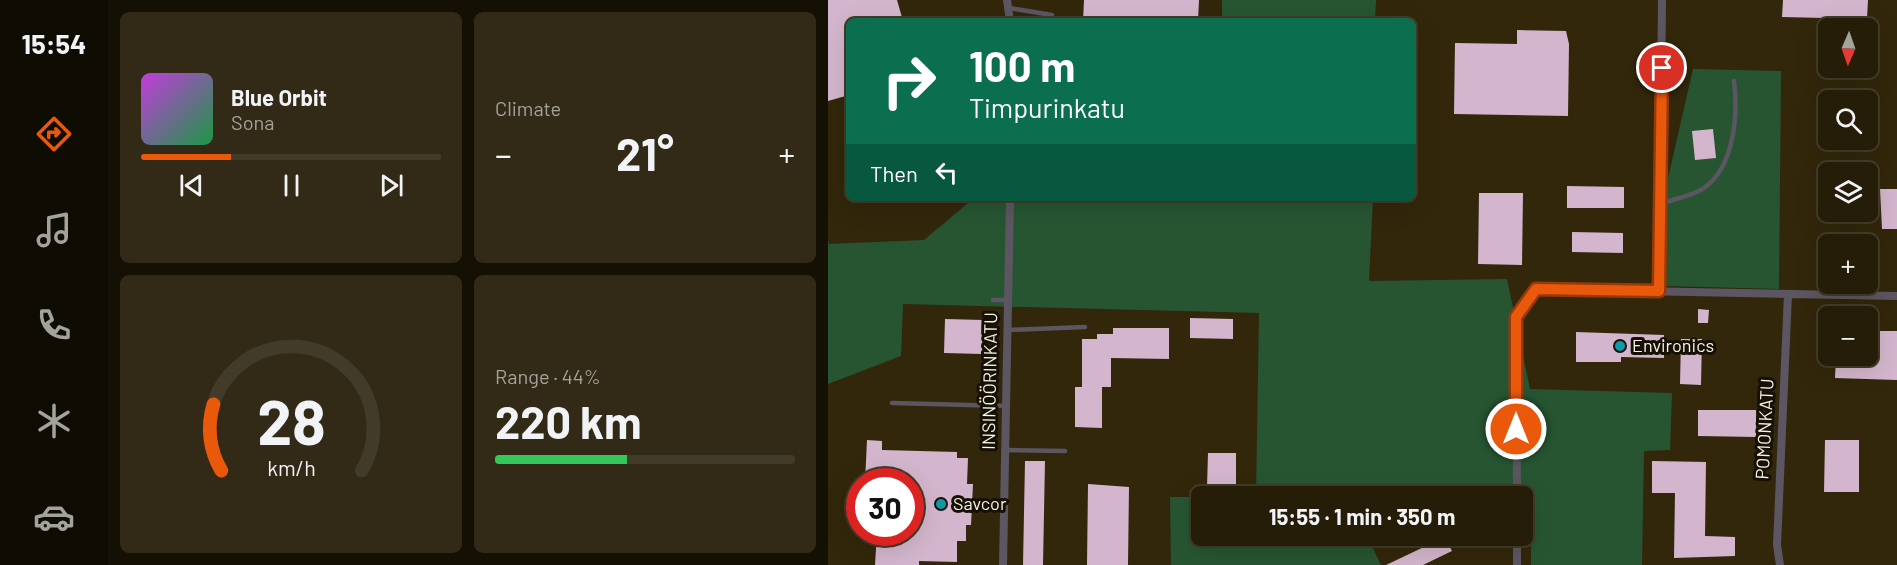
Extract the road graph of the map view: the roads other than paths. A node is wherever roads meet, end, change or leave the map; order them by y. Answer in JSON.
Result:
{"nodes":[{"id":1,"x":1662,"y":0,"type":"edge"},
{"id":2,"x":1008,"y":4,"type":"edge"},
{"id":3,"x":1052,"y":15,"type":"dead end"},
{"id":4,"x":1734,"y":81,"type":"dead end"},
{"id":5,"x":1010,"y":201,"type":"edge"},
{"id":6,"x":1660,"y":204,"type":"junction"},
{"id":7,"x":1659,"y":291,"type":"junction"},
{"id":8,"x":1788,"y":294,"type":"junction"},
{"id":9,"x":1840,"y":295,"type":"joint"},
{"id":10,"x":1897,"y":296,"type":"edge"},
{"id":11,"x":993,"y":300,"type":"dead end"},
{"id":12,"x":1008,"y":300,"type":"junction"},
{"id":13,"x":1085,"y":327,"type":"dead end"},
{"id":14,"x":1008,"y":330,"type":"junction"},
{"id":15,"x":892,"y":404,"type":"dead end"},
{"id":16,"x":1006,"y":406,"type":"junction"},
{"id":17,"x":1005,"y":450,"type":"junction"},
{"id":18,"x":1065,"y":451,"type":"dead end"},
{"id":19,"x":1517,"y":486,"type":"edge"},
{"id":20,"x":1517,"y":546,"type":"edge"},
{"id":21,"x":1003,"y":565,"type":"edge"},
{"id":22,"x":1517,"y":565,"type":"edge"},
{"id":23,"x":1780,"y":565,"type":"edge"}],
"edges":[{"from":1,"to":6,"type":"street"},
{"from":2,"to":3,"type":"lane"},
{"from":4,"to":6,"type":"lane"},
{"from":5,"to":12,"type":"street","name":"INSINÖÖRINKATU"},
{"from":6,"to":7,"type":"street"},
{"from":7,"to":8,"type":"street"},
{"from":7,"to":19,"type":"street"},
{"from":8,"to":9,"type":"street"},
{"from":8,"to":23,"type":"street","name":"POMONKATU"},
{"from":9,"to":10,"type":"street"},
{"from":11,"to":12,"type":"lane"},
{"from":12,"to":14,"type":"street","name":"INSINÖÖRINKATU"},
{"from":13,"to":14,"type":"lane"},
{"from":14,"to":16,"type":"street","name":"INSINÖÖRINKATU"},
{"from":15,"to":16,"type":"lane"},
{"from":16,"to":17,"type":"street","name":"INSINÖÖRINKATU"},
{"from":17,"to":18,"type":"lane"},
{"from":17,"to":21,"type":"street","name":"INSINÖÖRINKATU"},
{"from":20,"to":22,"type":"street"}]}
